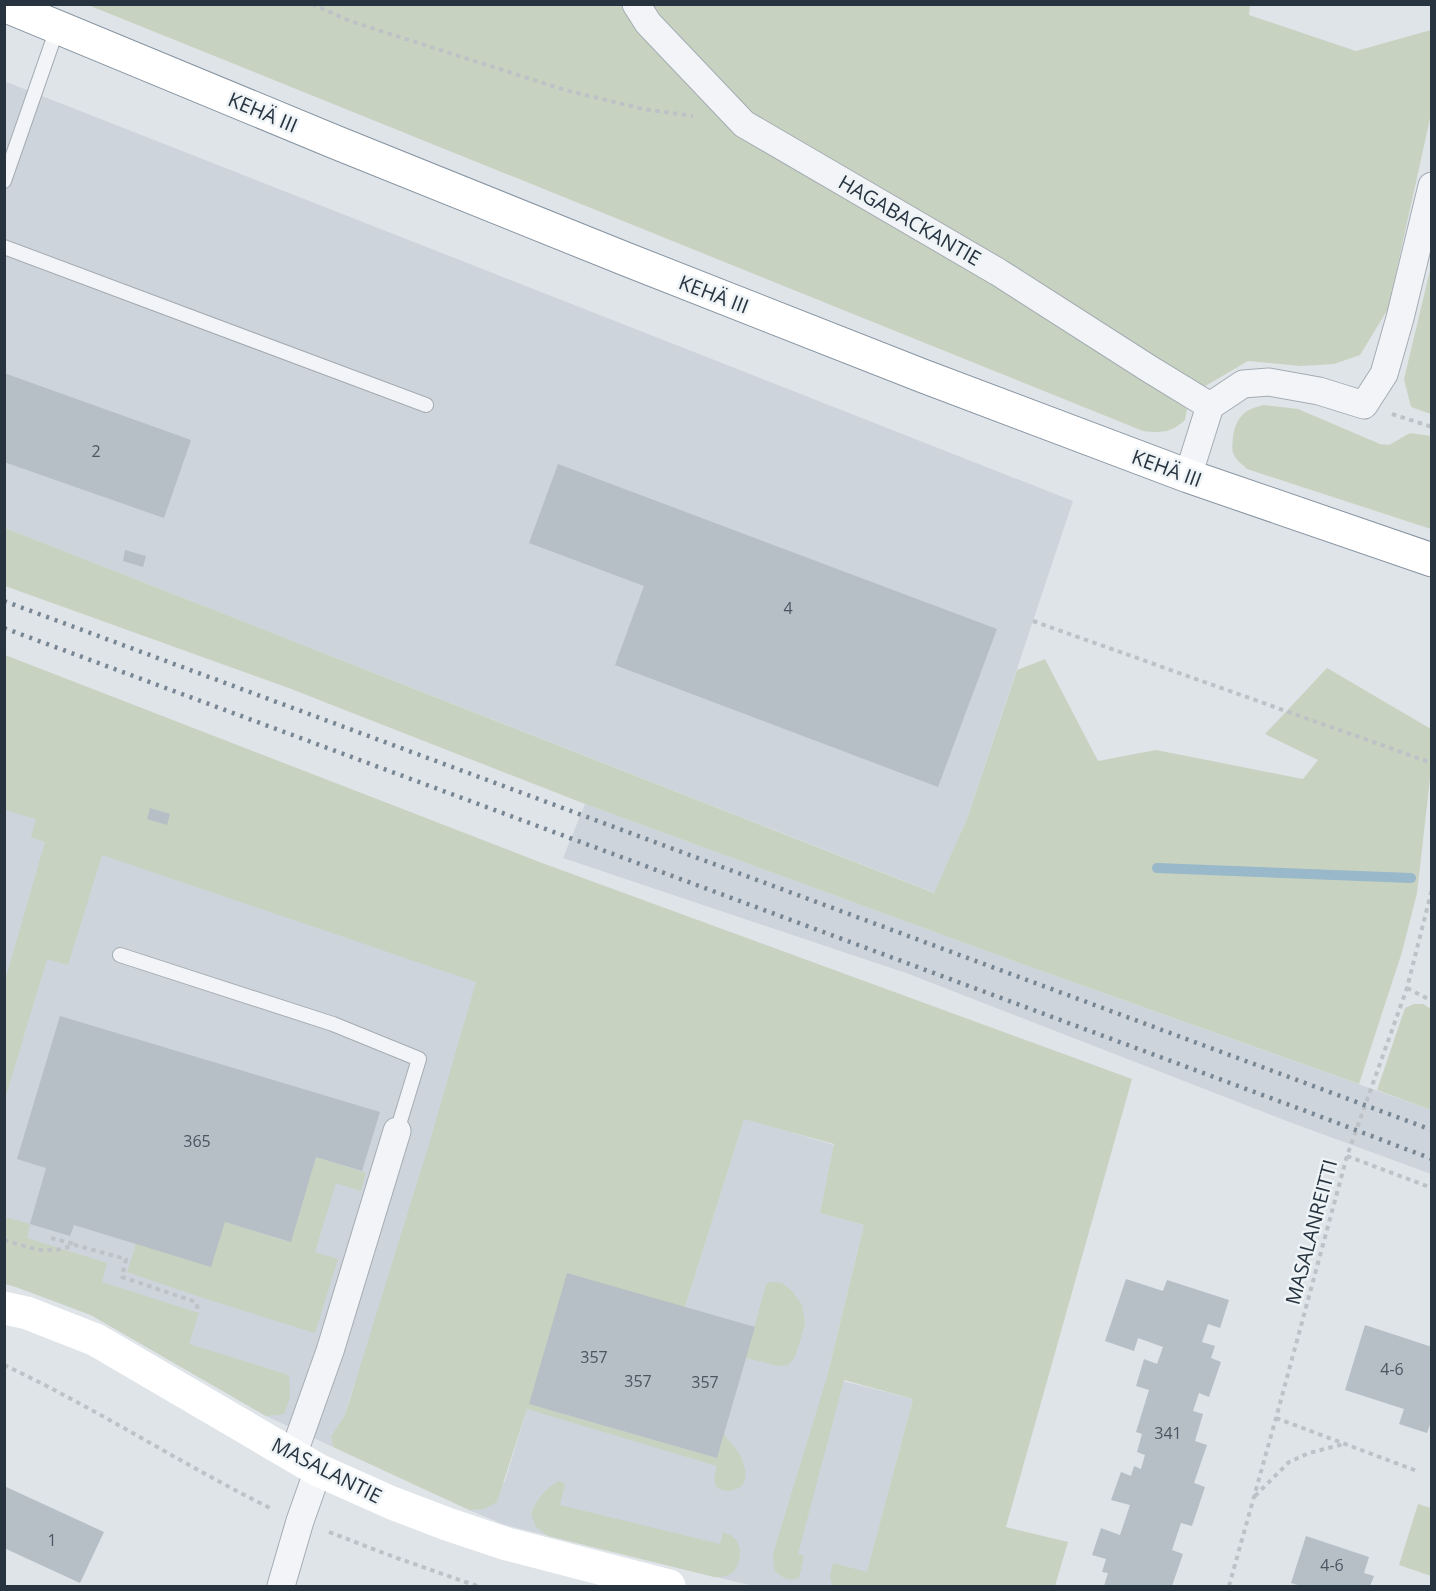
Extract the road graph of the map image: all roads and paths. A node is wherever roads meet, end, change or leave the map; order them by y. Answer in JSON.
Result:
{"nodes":[{"id":1,"x":312,"y":4,"type":"edge"},
{"id":2,"x":636,"y":4,"type":"edge"},
{"id":3,"x":4,"y":5,"type":"edge"},
{"id":4,"x":58,"y":26,"type":"junction"},
{"id":5,"x":744,"y":124,"type":"junction"},
{"id":6,"x":4,"y":181,"type":"edge"},
{"id":7,"x":1431,"y":186,"type":"edge"},
{"id":8,"x":4,"y":247,"type":"edge"},
{"id":9,"x":426,"y":405,"type":"dead end"},
{"id":10,"x":1364,"y":405,"type":"junction"},
{"id":11,"x":1210,"y":406,"type":"junction"},
{"id":12,"x":1431,"y":427,"type":"edge"},
{"id":13,"x":1188,"y":476,"type":"junction"},
{"id":14,"x":1427,"y":558,"type":"edge"},
{"id":15,"x":1033,"y":621,"type":"dead end"},
{"id":16,"x":1431,"y":763,"type":"edge"},
{"id":17,"x":1431,"y":889,"type":"edge"},
{"id":18,"x":120,"y":955,"type":"dead end"},
{"id":19,"x":1407,"y":988,"type":"junction"},
{"id":20,"x":1431,"y":1001,"type":"edge"},
{"id":21,"x":397,"y":1131,"type":"joint"},
{"id":22,"x":1347,"y":1156,"type":"junction"},
{"id":23,"x":1431,"y":1188,"type":"edge"},
{"id":24,"x":51,"y":1238,"type":"dead end"},
{"id":25,"x":4,"y":1240,"type":"edge"},
{"id":26,"x":75,"y":1245,"type":"junction"},
{"id":27,"x":4,"y":1308,"type":"edge"},
{"id":28,"x":199,"y":1313,"type":"dead end"},
{"id":29,"x":4,"y":1365,"type":"edge"},
{"id":30,"x":1276,"y":1418,"type":"junction"},
{"id":31,"x":1344,"y":1444,"type":"junction"},
{"id":32,"x":305,"y":1462,"type":"junction"},
{"id":33,"x":1417,"y":1471,"type":"dead end"},
{"id":34,"x":1254,"y":1497,"type":"junction"},
{"id":35,"x":276,"y":1511,"type":"dead end"},
{"id":36,"x":319,"y":1528,"type":"dead end"},
{"id":37,"x":281,"y":1587,"type":"edge"},
{"id":38,"x":477,"y":1587,"type":"edge"},
{"id":39,"x":669,"y":1587,"type":"edge"},
{"id":40,"x":1229,"y":1587,"type":"edge"}],
"edges":[{"from":1,"to":5,"type":"path"},
{"from":2,"to":5,"type":"street","name":"HAGABACKANTIE"},
{"from":3,"to":4,"type":"main road","name":"KEHÄ III"},
{"from":4,"to":6,"type":"lane"},
{"from":4,"to":13,"type":"main road","name":"KEHÄ III"},
{"from":5,"to":11,"type":"street","name":"HAGABACKANTIE"},
{"from":7,"to":10,"type":"street"},
{"from":8,"to":9,"type":"lane"},
{"from":10,"to":11,"type":"street"},
{"from":10,"to":12,"type":"path"},
{"from":11,"to":13,"type":"street"},
{"from":13,"to":14,"type":"main road","name":"KEHÄ III"},
{"from":15,"to":16,"type":"path"},
{"from":17,"to":19,"type":"path","name":"MASALANREITTI"},
{"from":18,"to":21,"type":"lane"},
{"from":19,"to":20,"type":"path"},
{"from":19,"to":22,"type":"path","name":"MASALANREITTI"},
{"from":21,"to":32,"type":"street"},
{"from":22,"to":23,"type":"path"},
{"from":22,"to":30,"type":"path","name":"MASALANREITTI"},
{"from":24,"to":26,"type":"path"},
{"from":25,"to":26,"type":"path"},
{"from":26,"to":28,"type":"path"},
{"from":27,"to":32,"type":"main road","name":"MASALANTIE"},
{"from":29,"to":35,"type":"path"},
{"from":30,"to":31,"type":"path"},
{"from":30,"to":34,"type":"path","name":"MASALANREITTI"},
{"from":31,"to":33,"type":"path"},
{"from":31,"to":34,"type":"path"},
{"from":32,"to":37,"type":"street"},
{"from":32,"to":39,"type":"main road","name":"MASALANTIE"},
{"from":34,"to":40,"type":"path","name":"MASALANREITTI"},
{"from":36,"to":38,"type":"path"}]}
